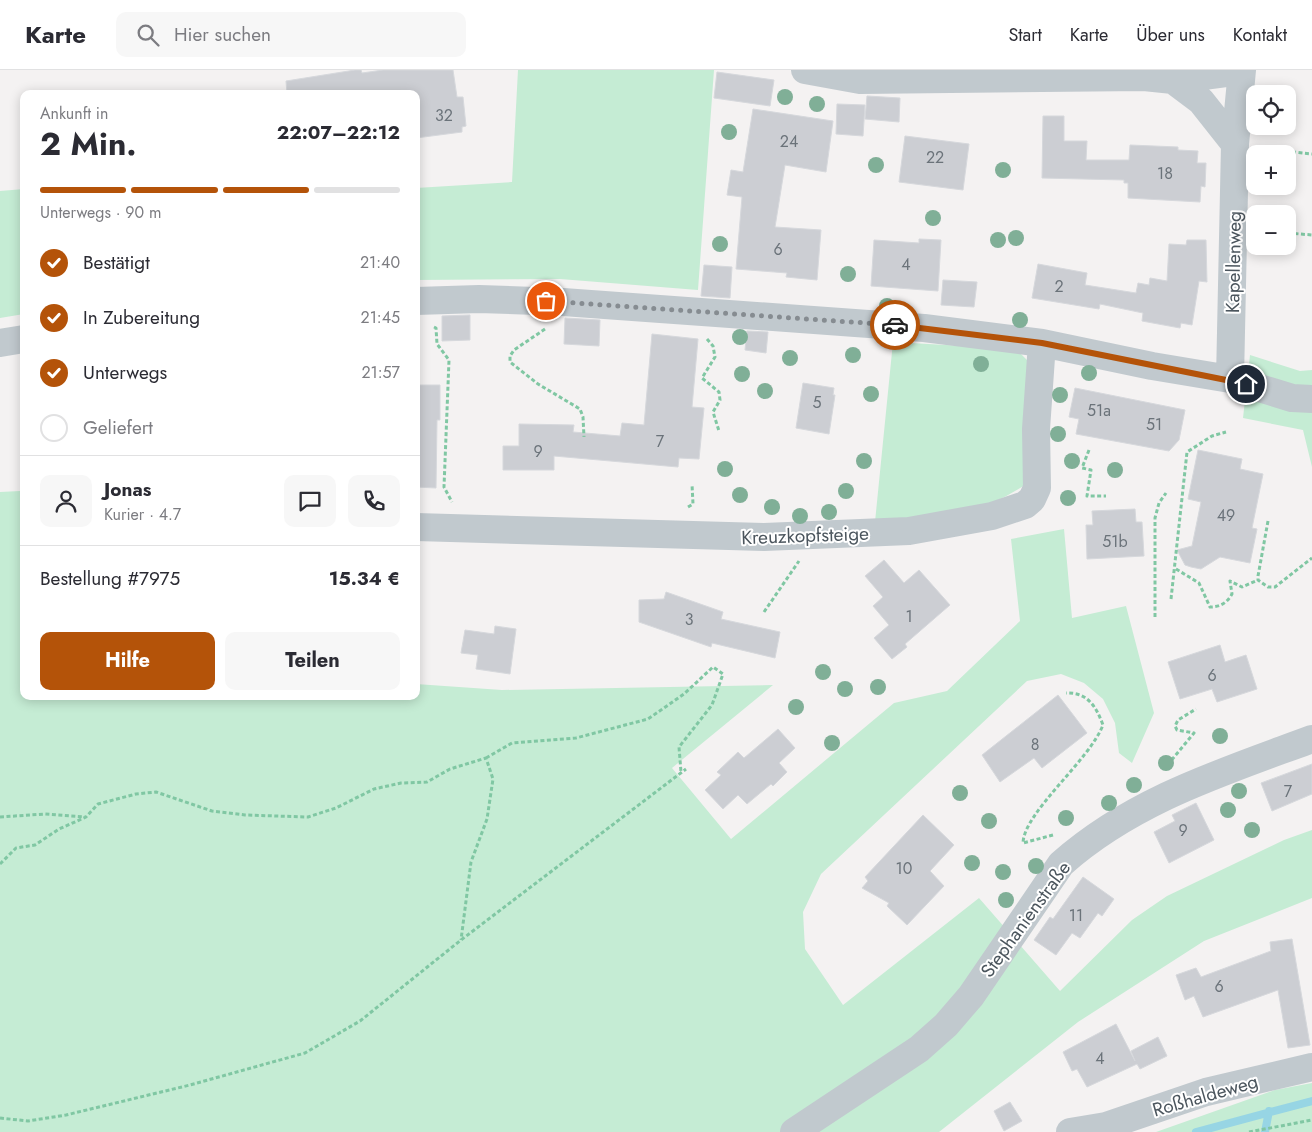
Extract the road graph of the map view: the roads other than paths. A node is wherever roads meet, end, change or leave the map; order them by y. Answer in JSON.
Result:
{"nodes":[{"id":1,"x":805,"y":70,"type":"edge"},
{"id":2,"x":1242,"y":70,"type":"edge"},
{"id":3,"x":1173,"y":80,"type":"junction"},
{"id":4,"x":1235,"y":144,"type":"junction"},
{"id":5,"x":420,"y":301,"type":"edge"},
{"id":6,"x":20,"y":340,"type":"edge"},
{"id":7,"x":0,"y":343,"type":"edge"},
{"id":8,"x":1042,"y":343,"type":"junction"},
{"id":9,"x":1230,"y":379,"type":"junction"},
{"id":10,"x":1312,"y":399,"type":"edge"},
{"id":11,"x":420,"y":527,"type":"edge"},
{"id":12,"x":1312,"y":739,"type":"edge"},
{"id":13,"x":1312,"y":1067,"type":"edge"},
{"id":14,"x":794,"y":1132,"type":"edge"},
{"id":15,"x":1070,"y":1132,"type":"edge"}],
"edges":[{"from":1,"to":3,"type":"street","name":"Kapellenweg"},
{"from":2,"to":3,"type":"street","name":"Kapellenweg"},
{"from":2,"to":4,"type":"street","name":"Kapellenweg"},
{"from":3,"to":4,"type":"street"},
{"from":4,"to":9,"type":"street","name":"Kapellenweg"},
{"from":5,"to":8,"type":"street"},
{"from":6,"to":7,"type":"street"},
{"from":8,"to":9,"type":"street"},
{"from":8,"to":11,"type":"street","name":"Kreuzkopfsteige"},
{"from":9,"to":10,"type":"street"},
{"from":12,"to":14,"type":"street","name":"Stephanienstraße"},
{"from":13,"to":15,"type":"street","name":"Roßhaldeweg"}]}
